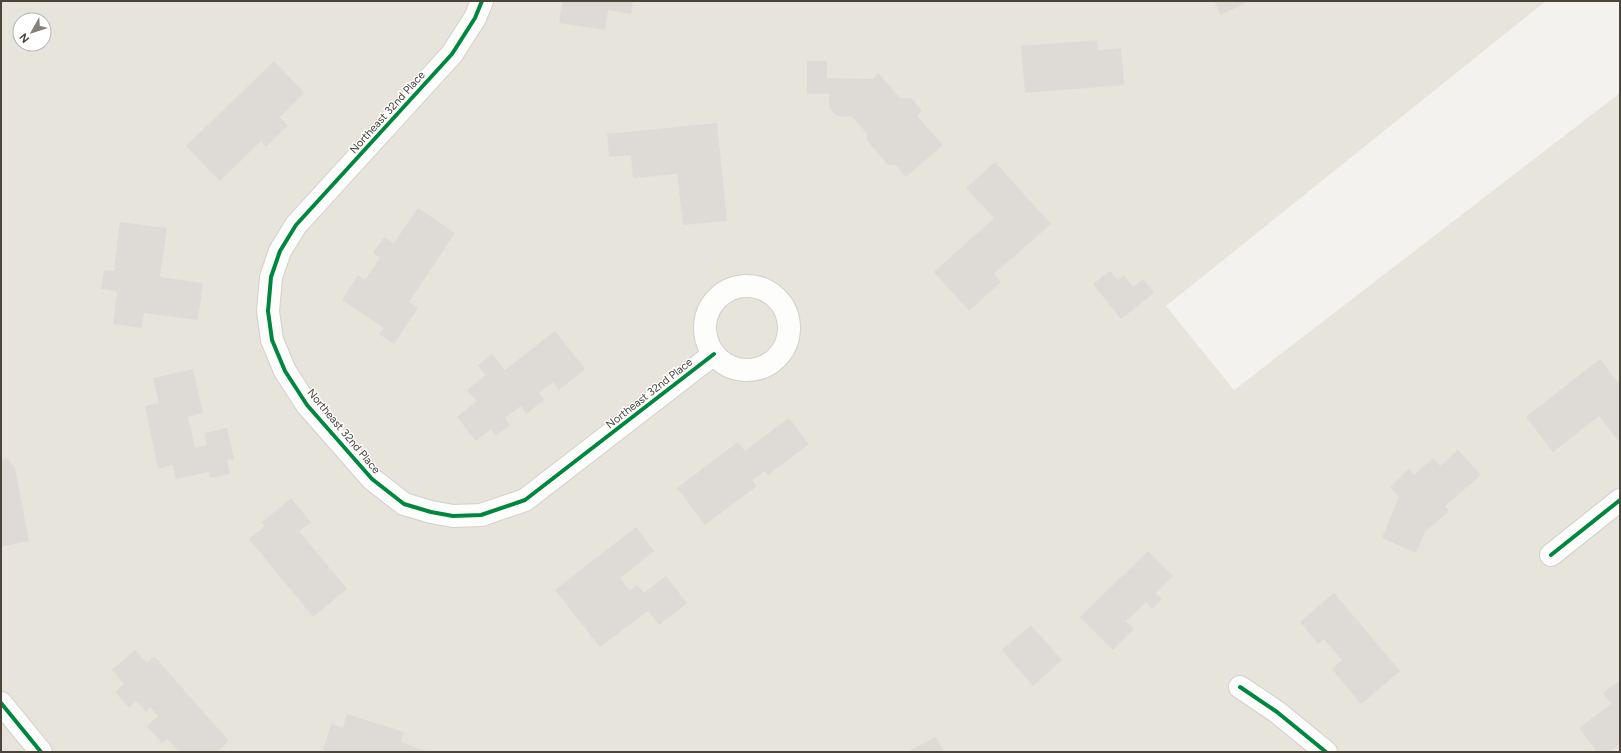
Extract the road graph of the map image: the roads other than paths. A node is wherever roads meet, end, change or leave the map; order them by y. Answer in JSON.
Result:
{"nodes":[{"id":1,"x":482,"y":1,"type":"edge"},
{"id":2,"x":714,"y":354,"type":"dead end"},
{"id":3,"x":1620,"y":500,"type":"edge"},
{"id":4,"x":1551,"y":555,"type":"dead end"},
{"id":5,"x":1240,"y":687,"type":"dead end"},
{"id":6,"x":1,"y":703,"type":"edge"},
{"id":7,"x":41,"y":752,"type":"edge"},
{"id":8,"x":1326,"y":752,"type":"edge"}],
"edges":[{"from":1,"to":2,"type":"street","name":"Northeast 32nd Place"},
{"from":3,"to":4,"type":"street"},
{"from":5,"to":8,"type":"street"},
{"from":6,"to":7,"type":"street"}]}
